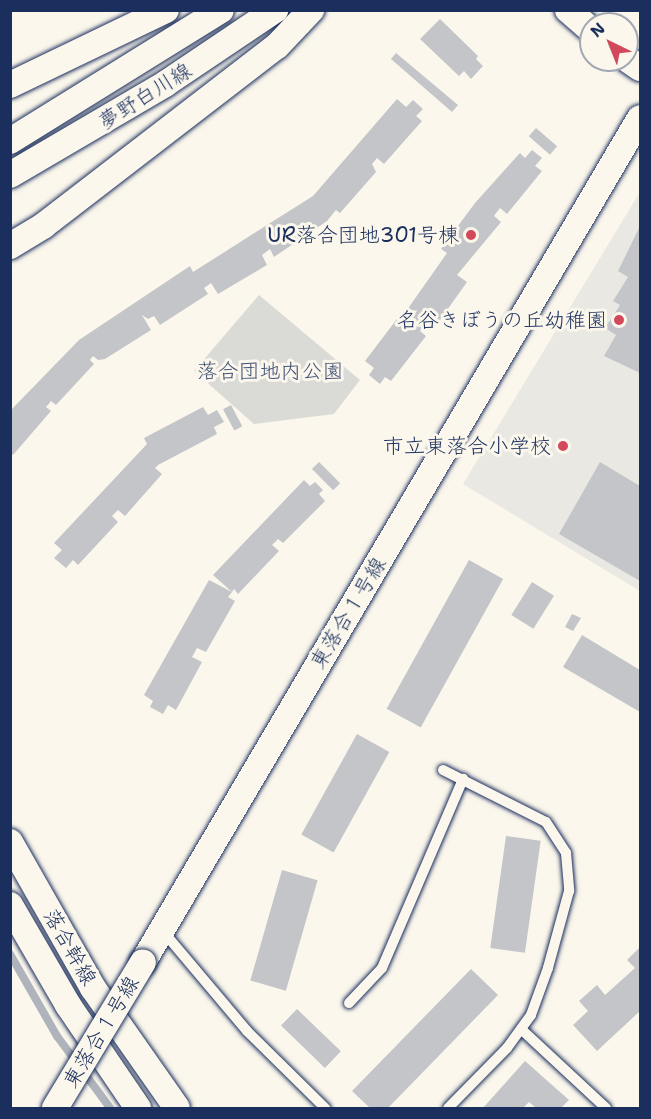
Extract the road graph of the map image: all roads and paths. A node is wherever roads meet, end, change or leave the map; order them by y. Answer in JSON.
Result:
{"nodes":[{"id":1,"x":166,"y":10,"type":"edge"},
{"id":2,"x":221,"y":10,"type":"edge"},
{"id":3,"x":275,"y":10,"type":"edge"},
{"id":4,"x":311,"y":10,"type":"edge"},
{"id":5,"x":10,"y":85,"type":"edge"},
{"id":6,"x":640,"y":118,"type":"edge"},
{"id":7,"x":10,"y":141,"type":"edge"},
{"id":8,"x":10,"y":175,"type":"edge"},
{"id":9,"x":10,"y":246,"type":"edge"},
{"id":10,"x":443,"y":770,"type":"dead end"},
{"id":11,"x":463,"y":779,"type":"junction"},
{"id":12,"x":10,"y":842,"type":"edge"},
{"id":13,"x":10,"y":905,"type":"edge"},
{"id":14,"x":161,"y":930,"type":"junction"},
{"id":15,"x":349,"y":1003,"type":"dead end"},
{"id":16,"x":521,"y":1029,"type":"junction"},
{"id":17,"x":56,"y":1108,"type":"edge"},
{"id":18,"x":138,"y":1108,"type":"edge"},
{"id":19,"x":177,"y":1108,"type":"edge"},
{"id":20,"x":325,"y":1108,"type":"edge"},
{"id":21,"x":448,"y":1108,"type":"edge"},
{"id":22,"x":606,"y":1108,"type":"edge"}],
"edges":[{"from":1,"to":5,"type":"street"},
{"from":2,"to":7,"type":"street","name":"夢野白川線"},
{"from":3,"to":8,"type":"street","name":"夢野白川線"},
{"from":4,"to":9,"type":"street"},
{"from":6,"to":14,"type":"street","name":"東落合１号線"},
{"from":10,"to":11,"type":"lane"},
{"from":11,"to":15,"type":"lane"},
{"from":11,"to":16,"type":"lane"},
{"from":12,"to":19,"type":"street","name":"落合幹線"},
{"from":13,"to":18,"type":"street","name":"落合幹線"},
{"from":14,"to":17,"type":"street","name":"東落合１号線","bridge":true},
{"from":14,"to":20,"type":"lane"},
{"from":16,"to":21,"type":"lane"},
{"from":16,"to":22,"type":"lane"}]}
